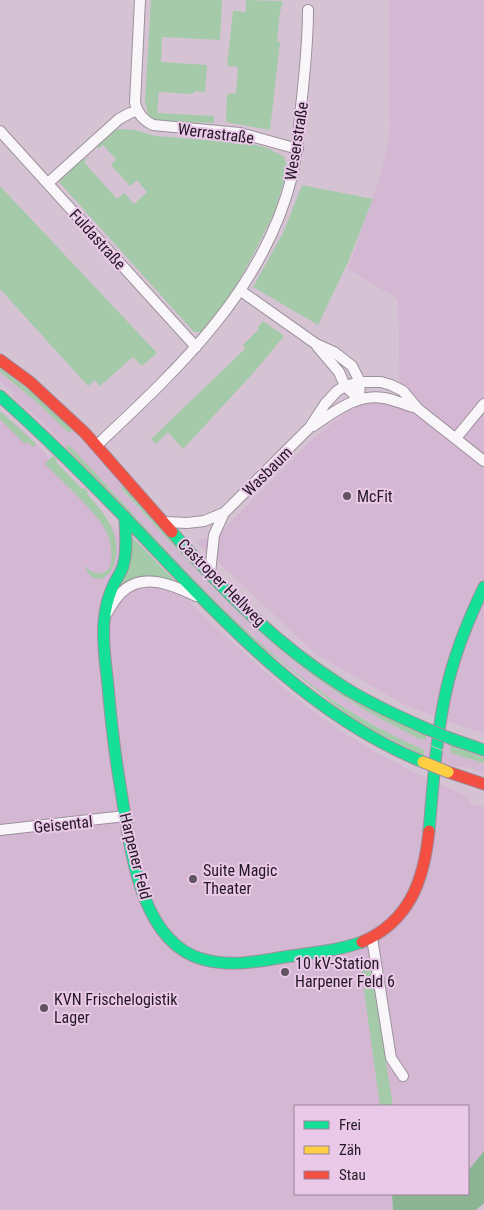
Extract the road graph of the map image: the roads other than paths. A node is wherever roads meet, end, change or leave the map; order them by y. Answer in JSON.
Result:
{"nodes":[{"id":1,"x":140,"y":0,"type":"edge"},
{"id":2,"x":308,"y":10,"type":"dead end"},
{"id":3,"x":137,"y":111,"type":"junction"},
{"id":4,"x":0,"y":131,"type":"edge"},
{"id":5,"x":298,"y":149,"type":"junction"},
{"id":6,"x":48,"y":183,"type":"junction"},
{"id":7,"x":241,"y":291,"type":"junction"},
{"id":8,"x":316,"y":344,"type":"junction"},
{"id":9,"x":196,"y":347,"type":"junction"},
{"id":10,"x":0,"y":360,"type":"edge"},
{"id":11,"x":360,"y":382,"type":"junction"},
{"id":12,"x":345,"y":386,"type":"junction"},
{"id":13,"x":0,"y":396,"type":"edge"},
{"id":14,"x":359,"y":399,"type":"junction"},
{"id":15,"x":484,"y":404,"type":"edge"},
{"id":16,"x":418,"y":409,"type":"junction"},
{"id":17,"x":310,"y":428,"type":"junction"},
{"id":18,"x":456,"y":438,"type":"junction"},
{"id":19,"x":96,"y":446,"type":"junction"},
{"id":20,"x":484,"y":461,"type":"edge"},
{"id":21,"x":224,"y":513,"type":"junction"},
{"id":22,"x":125,"y":517,"type":"junction"},
{"id":23,"x":164,"y":522,"type":"junction"},
{"id":24,"x":210,"y":573,"type":"junction"},
{"id":25,"x":484,"y":587,"type":"edge"},
{"id":26,"x":203,"y":600,"type":"junction"},
{"id":27,"x":105,"y":616,"type":"junction"},
{"id":28,"x":484,"y":750,"type":"edge"},
{"id":29,"x":484,"y":784,"type":"edge"},
{"id":30,"x":125,"y":816,"type":"junction"},
{"id":31,"x":0,"y":830,"type":"edge"},
{"id":32,"x":372,"y":938,"type":"junction"},
{"id":33,"x":403,"y":1076,"type":"dead end"}],
"edges":[{"from":1,"to":3,"type":"street"},
{"from":2,"to":5,"type":"street","name":"Weserstraße"},
{"from":3,"to":5,"type":"street","name":"Werrastraße"},
{"from":3,"to":6,"type":"street"},
{"from":4,"to":6,"type":"street","name":"Fuldastraße"},
{"from":5,"to":7,"type":"street","name":"Weserstraße"},
{"from":6,"to":9,"type":"street","name":"Fuldastraße"},
{"from":7,"to":8,"type":"street"},
{"from":7,"to":9,"type":"street","name":"Weserstraße"},
{"from":8,"to":11,"type":"street"},
{"from":8,"to":12,"type":"street"},
{"from":9,"to":19,"type":"street","name":"Weserstraße"},
{"from":10,"to":19,"type":"main road","name":"Castroper Hellweg"},
{"from":11,"to":12,"type":"street","name":"Wasbaum"},
{"from":11,"to":14,"type":"street"},
{"from":11,"to":16,"type":"street","name":"Wasbaum"},
{"from":12,"to":14,"type":"street"},
{"from":12,"to":17,"type":"street","name":"Wasbaum"},
{"from":13,"to":22,"type":"main road","name":"Castroper Hellweg"},
{"from":14,"to":16,"type":"street"},
{"from":14,"to":17,"type":"street","name":"Wasbaum"},
{"from":15,"to":18,"type":"street"},
{"from":16,"to":18,"type":"street"},
{"from":17,"to":21,"type":"street","name":"Wasbaum"},
{"from":18,"to":20,"type":"street"},
{"from":19,"to":23,"type":"main road","name":"Castroper Hellweg"},
{"from":21,"to":23,"type":"street","name":"Wasbaum"},
{"from":21,"to":24,"type":"street","name":"Wasbaum"},
{"from":22,"to":26,"type":"main road","name":"Castroper Hellweg"},
{"from":22,"to":27,"type":"main road","name":"Harpener Feld"},
{"from":23,"to":24,"type":"main road","name":"Castroper Hellweg"},
{"from":24,"to":28,"type":"main road","name":"Castroper Hellweg","bridge":true},
{"from":25,"to":32,"type":"main road","name":"Harpener Feld"},
{"from":26,"to":27,"type":"street"},
{"from":26,"to":29,"type":"main road","name":"Castroper Hellweg","bridge":true},
{"from":27,"to":30,"type":"main road","name":"Harpener Feld"},
{"from":30,"to":31,"type":"street","name":"Geisental"},
{"from":30,"to":32,"type":"main road","name":"Harpener Feld"},
{"from":32,"to":33,"type":"street"}]}
